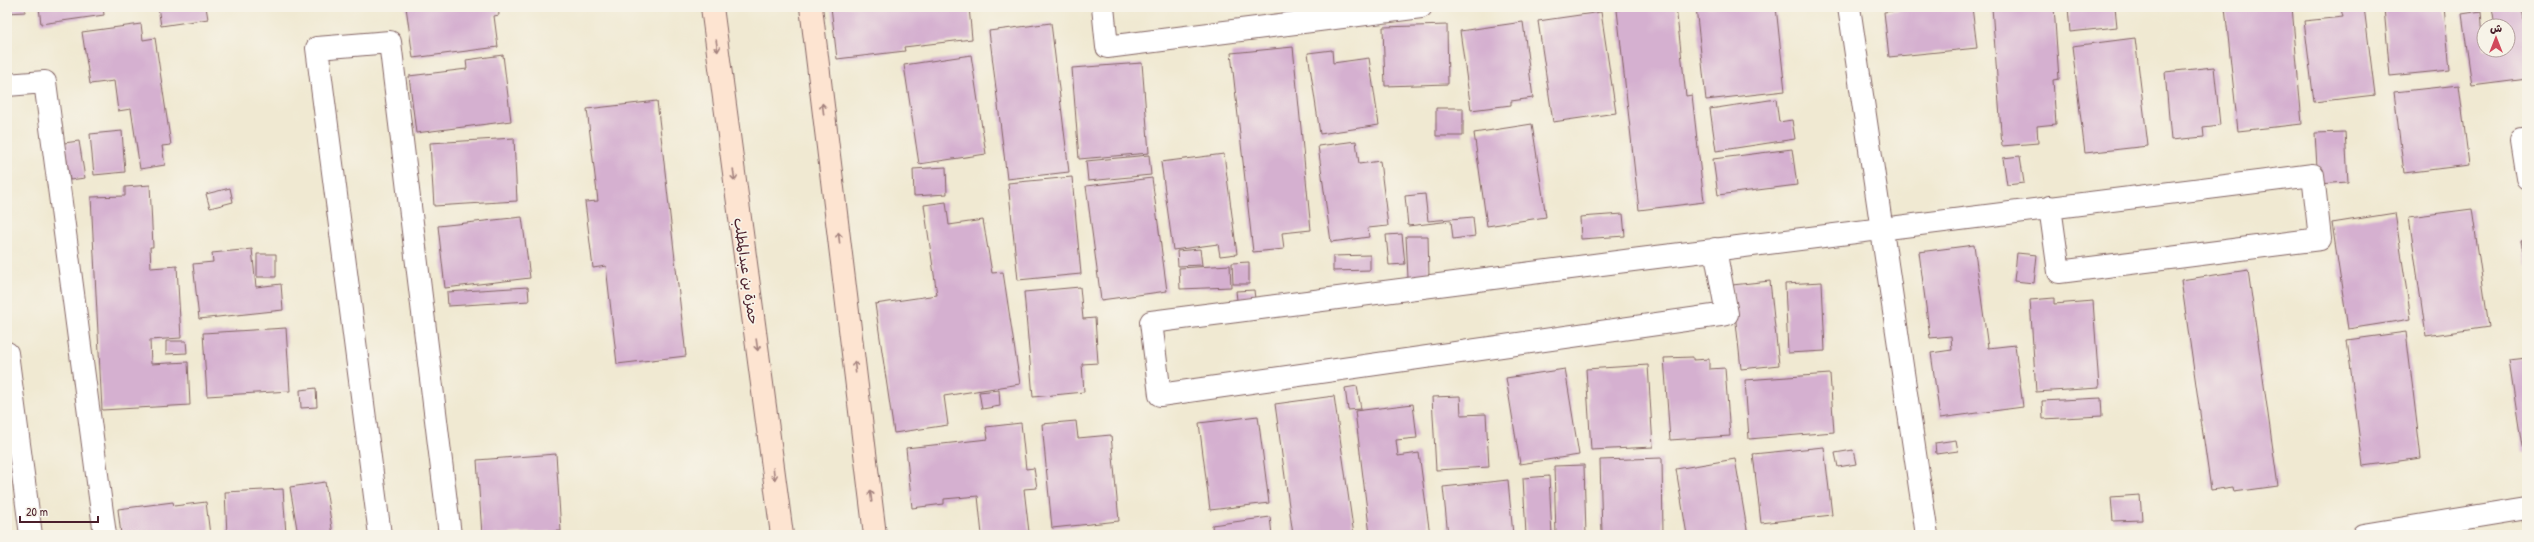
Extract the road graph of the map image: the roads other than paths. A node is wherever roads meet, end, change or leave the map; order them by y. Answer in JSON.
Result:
{"nodes":[{"id":1,"x":712,"y":7,"type":"edge"},
{"id":2,"x":811,"y":7,"type":"edge"},
{"id":3,"x":1103,"y":7,"type":"edge"},
{"id":4,"x":1421,"y":7,"type":"edge"},
{"id":5,"x":1849,"y":7,"type":"edge"},
{"id":6,"x":7,"y":85,"type":"edge"},
{"id":7,"x":2527,"y":139,"type":"edge"},
{"id":8,"x":2527,"y":178,"type":"edge"},
{"id":9,"x":2050,"y":207,"type":"junction"},
{"id":10,"x":1882,"y":228,"type":"junction"},
{"id":11,"x":1715,"y":249,"type":"junction"},
{"id":12,"x":7,"y":353,"type":"edge"},
{"id":13,"x":2527,"y":508,"type":"edge"},
{"id":14,"x":31,"y":535,"type":"edge"},
{"id":15,"x":105,"y":535,"type":"edge"},
{"id":16,"x":380,"y":535,"type":"edge"},
{"id":17,"x":450,"y":535,"type":"edge"},
{"id":18,"x":782,"y":535,"type":"edge"},
{"id":19,"x":875,"y":535,"type":"edge"},
{"id":20,"x":1927,"y":535,"type":"edge"},
{"id":21,"x":2363,"y":535,"type":"edge"}],
"edges":[{"from":1,"to":18,"type":"street","name":"حمزة بن عبدالمطلب","one_way":true},
{"from":19,"to":2,"type":"street","one_way":true},
{"from":3,"to":4,"type":"street"},
{"from":5,"to":10,"type":"street"},
{"from":6,"to":15,"type":"street"},
{"from":7,"to":8,"type":"street"},
{"from":9,"to":9,"type":"street"},
{"from":9,"to":10,"type":"street"},
{"from":10,"to":11,"type":"street"},
{"from":10,"to":20,"type":"street"},
{"from":11,"to":11,"type":"street"},
{"from":12,"to":14,"type":"street"},
{"from":13,"to":21,"type":"street"},
{"from":16,"to":17,"type":"street"}]}
